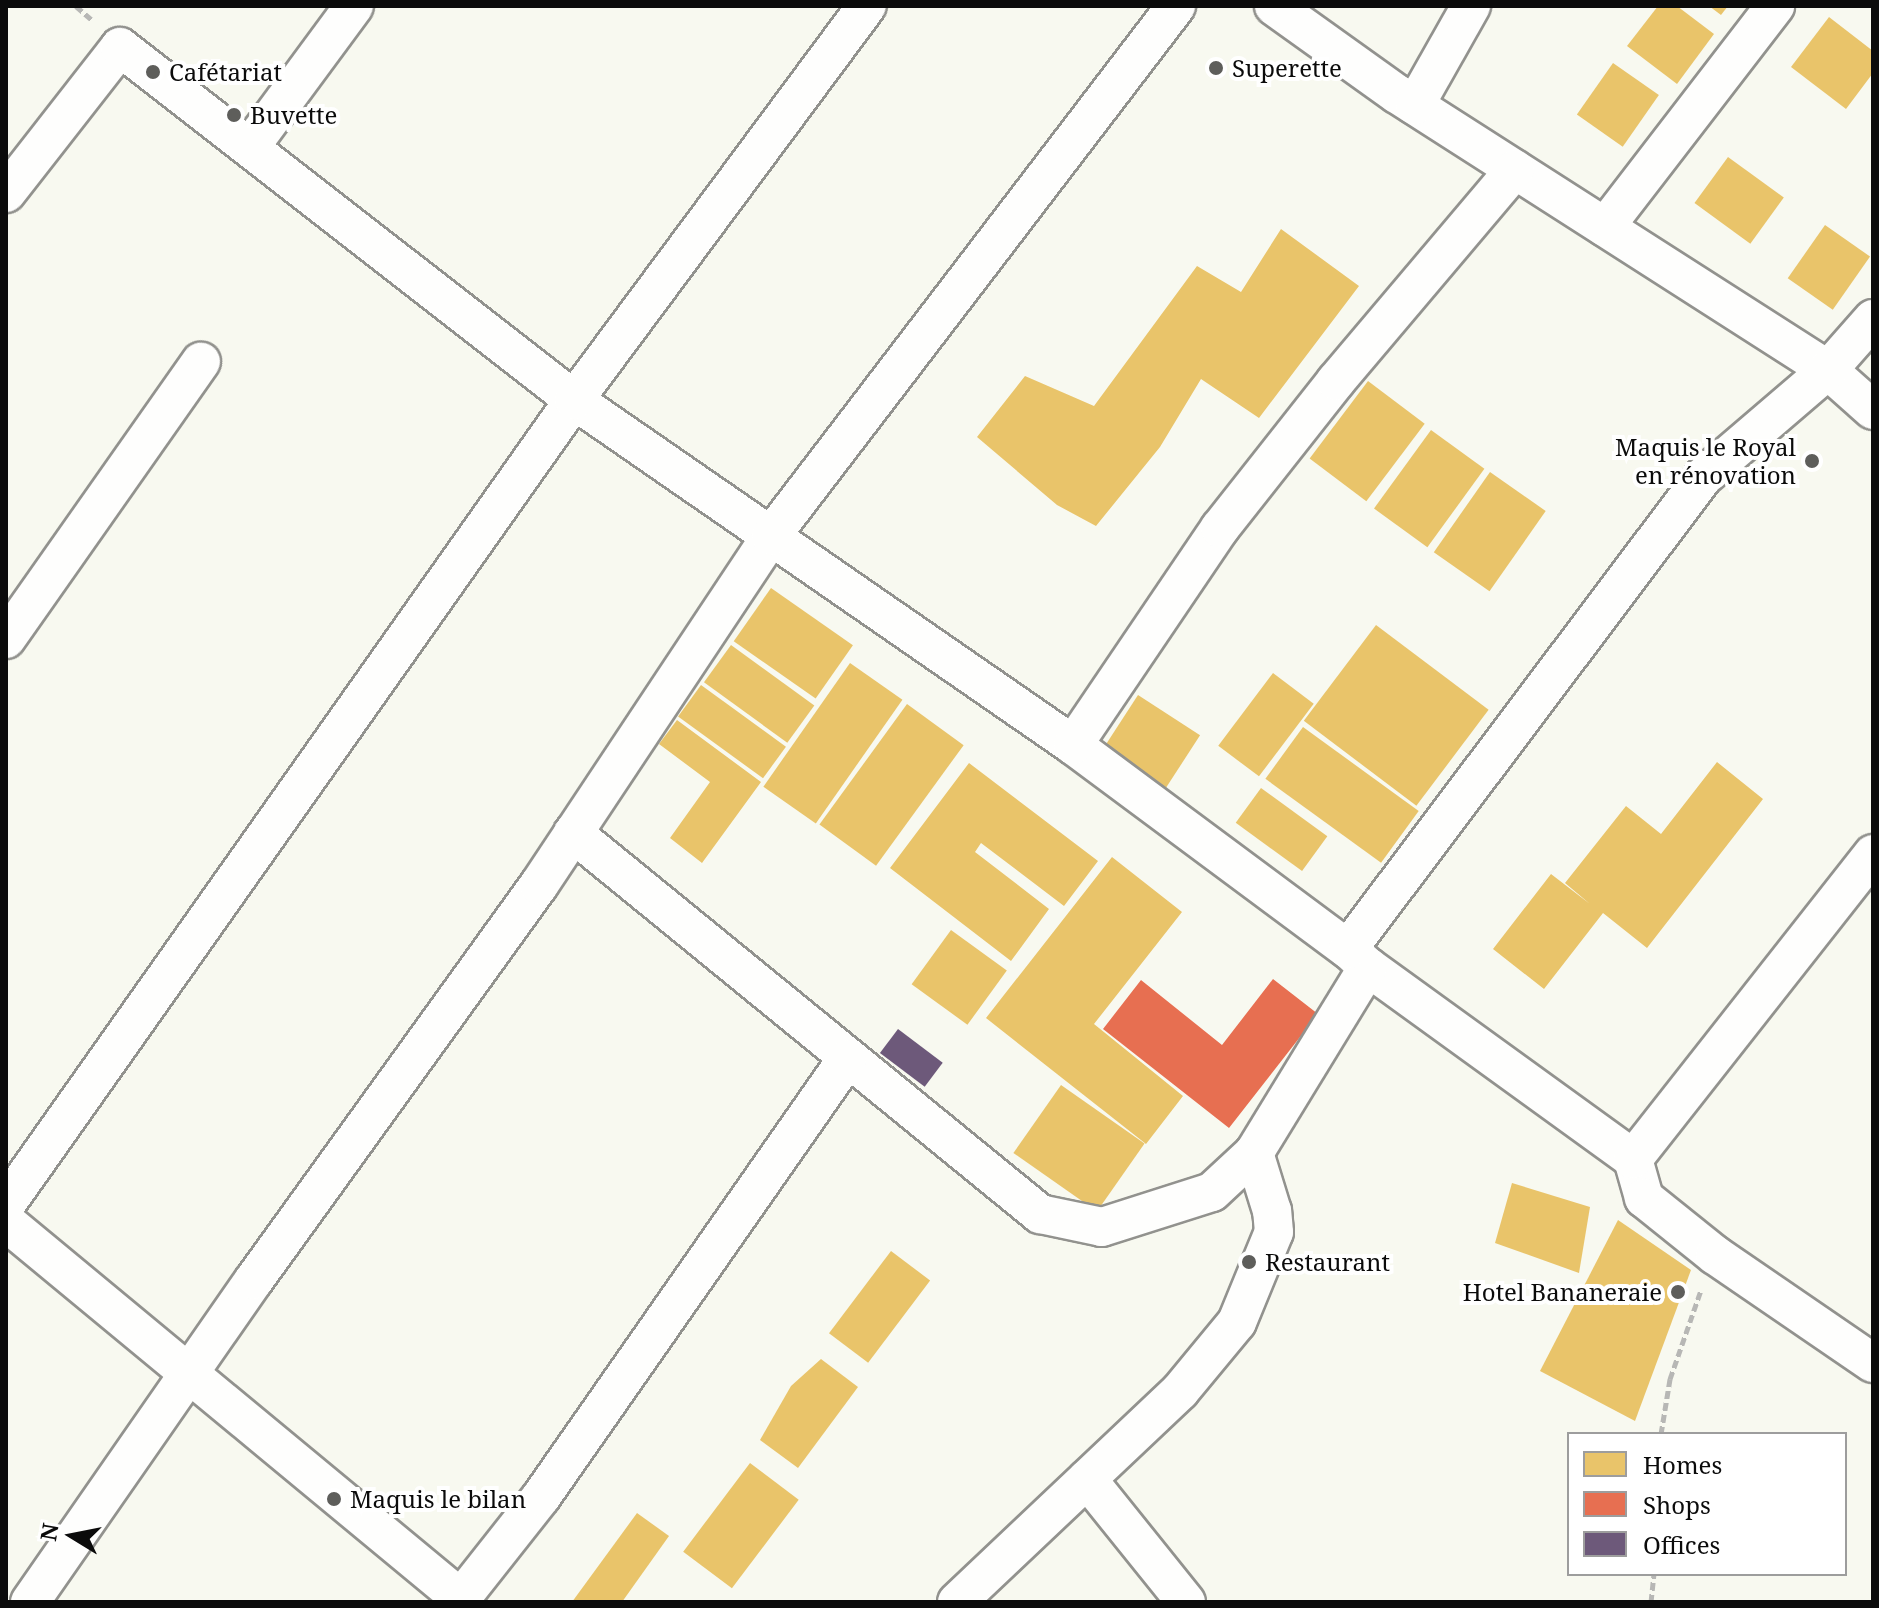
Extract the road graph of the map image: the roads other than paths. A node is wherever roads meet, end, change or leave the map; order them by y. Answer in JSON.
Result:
{"nodes":[{"id":1,"x":354,"y":6,"type":"edge"},
{"id":2,"x":867,"y":6,"type":"edge"},
{"id":3,"x":1176,"y":6,"type":"edge"},
{"id":4,"x":1274,"y":6,"type":"edge"},
{"id":5,"x":1471,"y":6,"type":"edge"},
{"id":6,"x":1775,"y":6,"type":"edge"},
{"id":7,"x":1415,"y":105,"type":"junction"},
{"id":8,"x":250,"y":147,"type":"junction"},
{"id":9,"x":1515,"y":169,"type":"junction"},
{"id":10,"x":6,"y":193,"type":"edge"},
{"id":11,"x":1605,"y":227,"type":"junction"},
{"id":12,"x":1873,"y":319,"type":"edge"},
{"id":13,"x":201,"y":362,"type":"dead end"},
{"id":14,"x":1828,"y":370,"type":"junction"},
{"id":15,"x":574,"y":400,"type":"junction"},
{"id":16,"x":1873,"y":410,"type":"edge"},
{"id":17,"x":771,"y":536,"type":"junction"},
{"id":18,"x":6,"y":639,"type":"edge"},
{"id":19,"x":1073,"y":745,"type":"junction"},
{"id":20,"x":573,"y":833,"type":"junction"},
{"id":21,"x":1873,"y":854,"type":"edge"},
{"id":22,"x":1358,"y":958,"type":"junction"},
{"id":23,"x":847,"y":1059,"type":"junction"},
{"id":24,"x":1254,"y":1153,"type":"junction"},
{"id":25,"x":1633,"y":1159,"type":"junction"},
{"id":26,"x":6,"y":1204,"type":"edge"},
{"id":27,"x":6,"y":1222,"type":"edge"},
{"id":28,"x":1873,"y":1363,"type":"edge"},
{"id":29,"x":191,"y":1373,"type":"junction"},
{"id":30,"x":1087,"y":1479,"type":"junction"},
{"id":31,"x":461,"y":1601,"type":"edge"},
{"id":32,"x":30,"y":1602,"type":"edge"},
{"id":33,"x":957,"y":1602,"type":"edge"},
{"id":34,"x":1186,"y":1602,"type":"edge"}],
"edges":[{"from":1,"to":8,"type":"street"},
{"from":2,"to":15,"type":"street"},
{"from":3,"to":17,"type":"street"},
{"from":4,"to":7,"type":"street"},
{"from":5,"to":7,"type":"street"},
{"from":6,"to":11,"type":"street"},
{"from":7,"to":9,"type":"street"},
{"from":8,"to":10,"type":"street"},
{"from":8,"to":15,"type":"street"},
{"from":9,"to":11,"type":"street"},
{"from":9,"to":19,"type":"street"},
{"from":11,"to":14,"type":"street"},
{"from":12,"to":14,"type":"street"},
{"from":13,"to":18,"type":"street"},
{"from":14,"to":16,"type":"street"},
{"from":14,"to":22,"type":"street"},
{"from":15,"to":17,"type":"street"},
{"from":15,"to":26,"type":"street"},
{"from":17,"to":19,"type":"street"},
{"from":17,"to":20,"type":"street"},
{"from":19,"to":22,"type":"street"},
{"from":20,"to":23,"type":"street"},
{"from":20,"to":29,"type":"street"},
{"from":21,"to":25,"type":"street"},
{"from":22,"to":24,"type":"street"},
{"from":22,"to":25,"type":"street"},
{"from":23,"to":24,"type":"street"},
{"from":23,"to":31,"type":"street"},
{"from":24,"to":30,"type":"street"},
{"from":25,"to":28,"type":"street"},
{"from":27,"to":29,"type":"street"},
{"from":29,"to":31,"type":"street"},
{"from":29,"to":32,"type":"street"},
{"from":30,"to":33,"type":"street"},
{"from":30,"to":34,"type":"street"}]}
